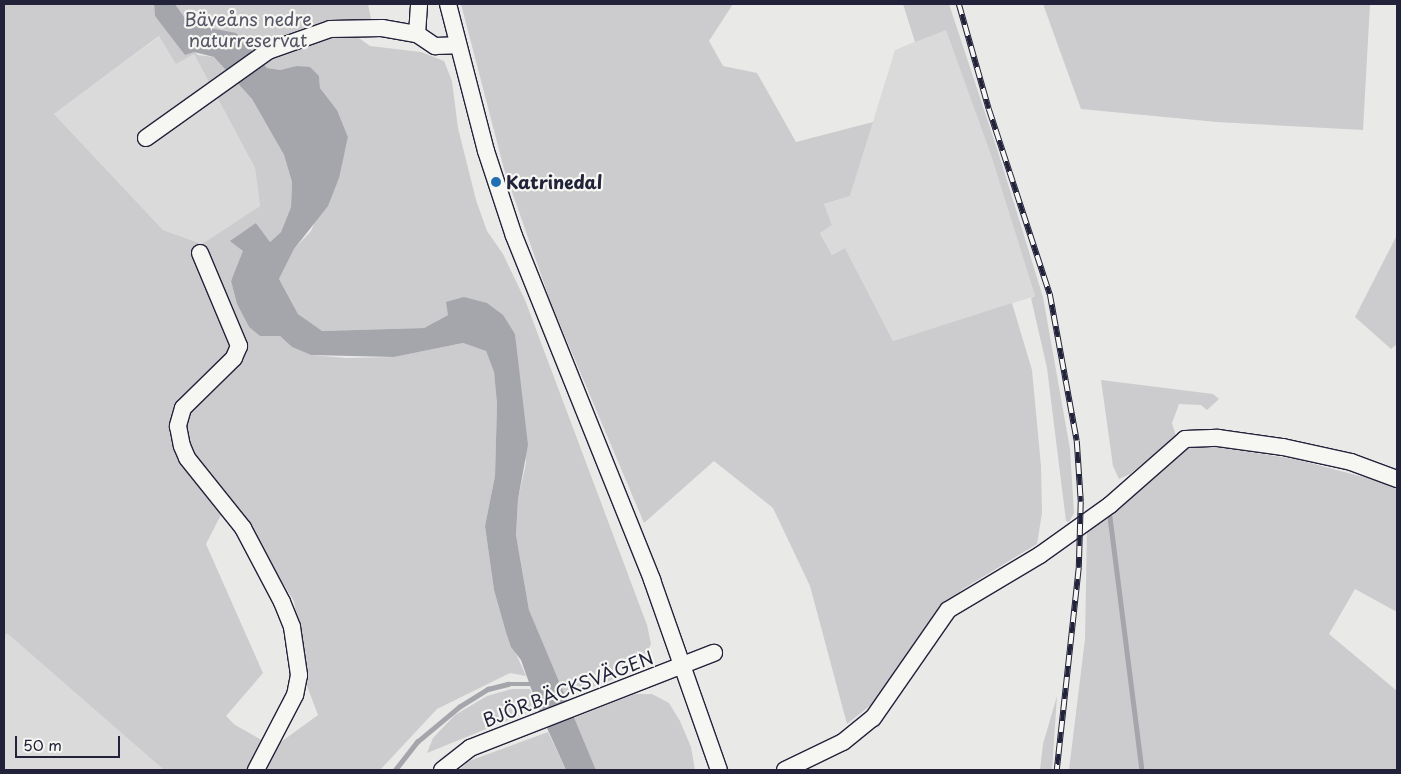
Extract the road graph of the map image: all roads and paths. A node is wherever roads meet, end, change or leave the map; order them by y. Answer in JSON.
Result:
{"nodes":[{"id":1,"x":419,"y":4,"type":"edge"},
{"id":2,"x":448,"y":4,"type":"edge"},
{"id":3,"x":417,"y":34,"type":"junction"},
{"id":4,"x":458,"y":46,"type":"junction"},
{"id":5,"x":146,"y":138,"type":"dead end"},
{"id":6,"x":200,"y":253,"type":"dead end"},
{"id":7,"x":1397,"y":479,"type":"edge"},
{"id":8,"x":714,"y":653,"type":"dead end"},
{"id":9,"x":682,"y":665,"type":"junction"},
{"id":10,"x":256,"y":770,"type":"edge"},
{"id":11,"x":442,"y":770,"type":"edge"},
{"id":12,"x":720,"y":770,"type":"edge"},
{"id":13,"x":785,"y":770,"type":"edge"}],
"edges":[{"from":1,"to":3,"type":"street"},
{"from":2,"to":4,"type":"street"},
{"from":3,"to":4,"type":"street"},
{"from":3,"to":5,"type":"street"},
{"from":4,"to":9,"type":"street"},
{"from":6,"to":10,"type":"street"},
{"from":7,"to":13,"type":"street"},
{"from":8,"to":9,"type":"street","name":"BJÖRBÄCKSVÄGEN"},
{"from":9,"to":11,"type":"street","name":"BJÖRBÄCKSVÄGEN"},
{"from":9,"to":12,"type":"street"}]}
